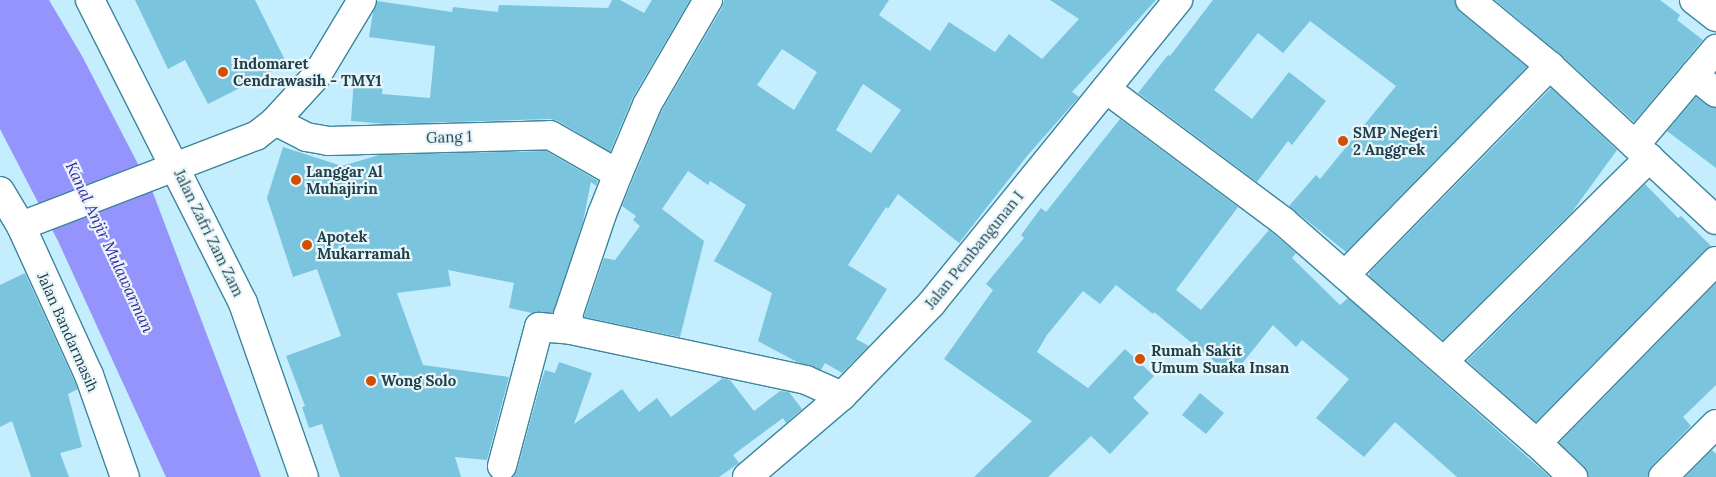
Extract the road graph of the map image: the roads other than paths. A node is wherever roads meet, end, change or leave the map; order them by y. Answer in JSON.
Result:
{"nodes":[{"id":1,"x":90,"y":0,"type":"edge"},
{"id":2,"x":362,"y":0,"type":"edge"},
{"id":3,"x":708,"y":0,"type":"edge"},
{"id":4,"x":1178,"y":0,"type":"edge"},
{"id":5,"x":1470,"y":0,"type":"edge"},
{"id":6,"x":1694,"y":0,"type":"edge"},
{"id":7,"x":1716,"y":17,"type":"edge"},
{"id":8,"x":1716,"y":49,"type":"edge"},
{"id":9,"x":1550,"y":66,"type":"junction"},
{"id":10,"x":1694,"y":76,"type":"junction"},
{"id":11,"x":1106,"y":88,"type":"junction"},
{"id":12,"x":1716,"y":93,"type":"edge"},
{"id":13,"x":275,"y":121,"type":"junction"},
{"id":14,"x":1642,"y":151,"type":"junction"},
{"id":15,"x":165,"y":169,"type":"junction"},
{"id":16,"x":618,"y":174,"type":"junction"},
{"id":17,"x":0,"y":192,"type":"edge"},
{"id":18,"x":1716,"y":220,"type":"edge"},
{"id":19,"x":29,"y":222,"type":"junction"},
{"id":20,"x":1716,"y":261,"type":"edge"},
{"id":21,"x":1345,"y":275,"type":"junction"},
{"id":22,"x":571,"y":330,"type":"junction"},
{"id":23,"x":1444,"y":361,"type":"junction"},
{"id":24,"x":842,"y":396,"type":"junction"},
{"id":25,"x":1716,"y":424,"type":"edge"},
{"id":26,"x":1537,"y":443,"type":"junction"},
{"id":27,"x":502,"y":466,"type":"dead end"},
{"id":28,"x":125,"y":477,"type":"edge"},
{"id":29,"x":304,"y":477,"type":"edge"},
{"id":30,"x":747,"y":477,"type":"edge"},
{"id":31,"x":1573,"y":477,"type":"edge"},
{"id":32,"x":1663,"y":477,"type":"edge"}],
"edges":[{"from":1,"to":15,"type":"street","name":"Jalan Zafri Zam Zam"},
{"from":2,"to":13,"type":"street"},
{"from":3,"to":16,"type":"street"},
{"from":4,"to":11,"type":"street","name":"Jalan Pembangunan I"},
{"from":5,"to":9,"type":"street"},
{"from":6,"to":7,"type":"street"},
{"from":8,"to":10,"type":"street"},
{"from":9,"to":14,"type":"street"},
{"from":9,"to":21,"type":"street"},
{"from":10,"to":12,"type":"street"},
{"from":10,"to":14,"type":"street"},
{"from":11,"to":21,"type":"street"},
{"from":11,"to":24,"type":"street","name":"Jalan Pembangunan I"},
{"from":13,"to":15,"type":"street"},
{"from":13,"to":16,"type":"street","name":"Gang 1"},
{"from":14,"to":18,"type":"street"},
{"from":14,"to":23,"type":"street"},
{"from":15,"to":19,"type":"street"},
{"from":15,"to":29,"type":"street","name":"Jalan Zafri Zam Zam"},
{"from":16,"to":22,"type":"street"},
{"from":17,"to":19,"type":"street","name":"Jalan Bandarmasih"},
{"from":19,"to":28,"type":"street","name":"Jalan Bandarmasih"},
{"from":20,"to":26,"type":"street"},
{"from":21,"to":23,"type":"street"},
{"from":22,"to":24,"type":"street"},
{"from":22,"to":27,"type":"street"},
{"from":23,"to":26,"type":"street"},
{"from":24,"to":30,"type":"street","name":"Jalan Pembangunan I"},
{"from":25,"to":32,"type":"street"},
{"from":26,"to":31,"type":"street"}]}
